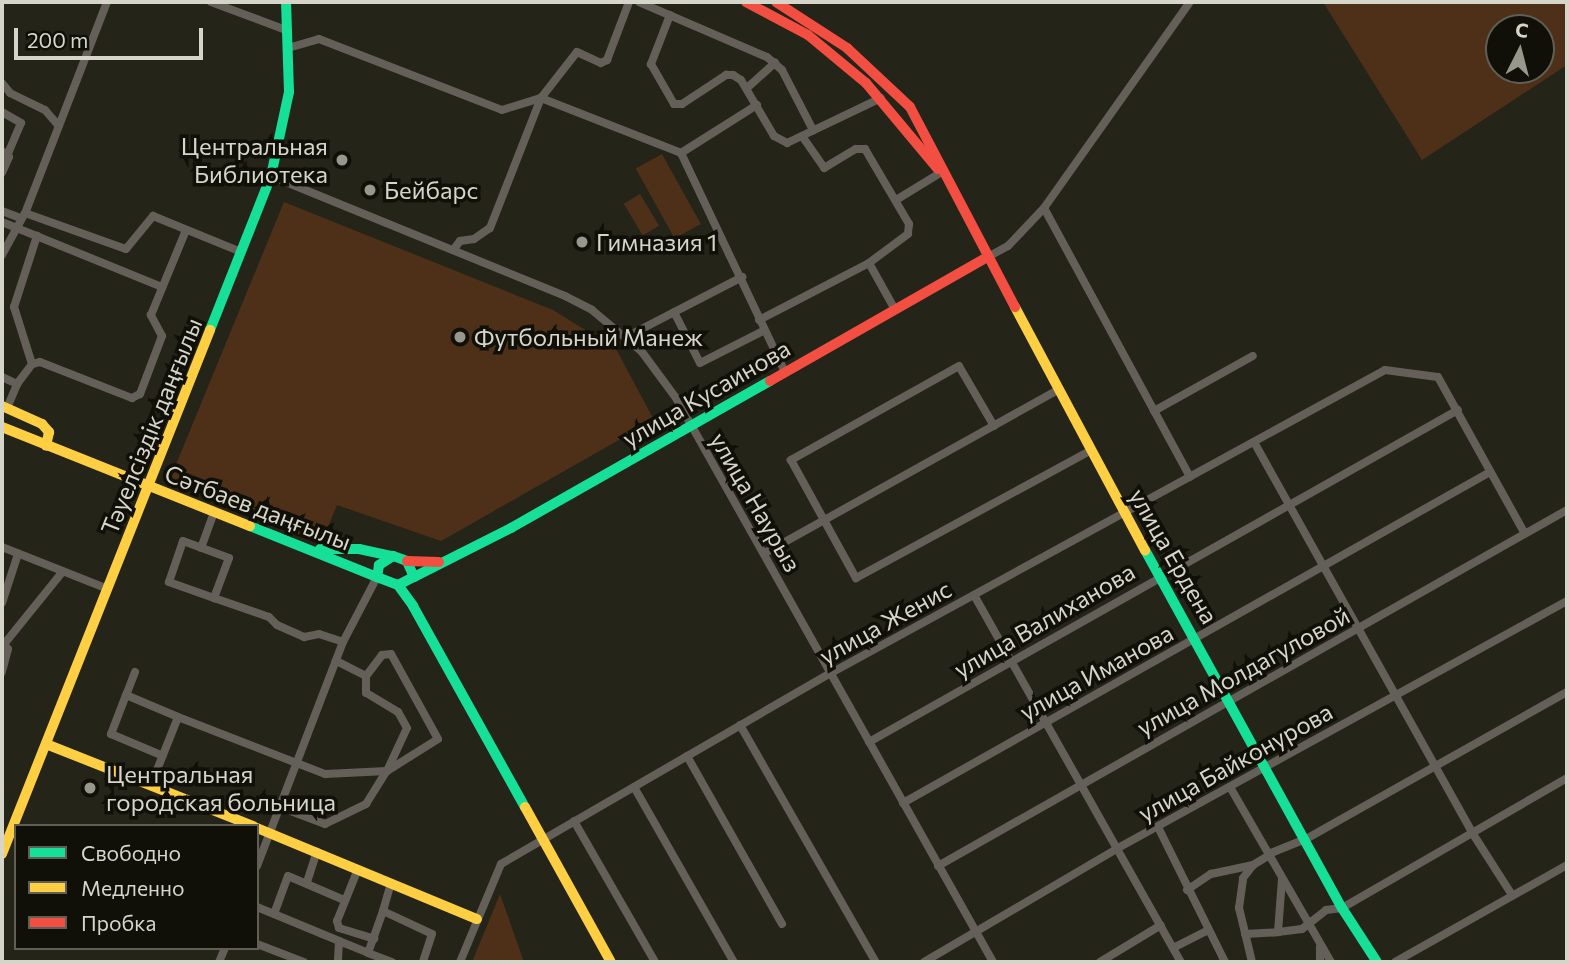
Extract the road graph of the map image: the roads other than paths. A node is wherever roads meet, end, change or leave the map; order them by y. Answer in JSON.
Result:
{"nodes":[{"id":1,"x":107,"y":2,"type":"edge"},
{"id":2,"x":211,"y":2,"type":"edge"},
{"id":3,"x":286,"y":2,"type":"edge"},
{"id":4,"x":629,"y":2,"type":"edge"},
{"id":5,"x":639,"y":2,"type":"edge"},
{"id":6,"x":746,"y":2,"type":"edge"},
{"id":7,"x":776,"y":2,"type":"edge"},
{"id":8,"x":1190,"y":2,"type":"edge"},
{"id":9,"x":670,"y":15,"type":"junction"},
{"id":10,"x":286,"y":30,"type":"junction"},
{"id":11,"x":288,"y":48,"type":"junction"},
{"id":12,"x":775,"y":63,"type":"junction"},
{"id":13,"x":2,"y":83,"type":"edge"},
{"id":14,"x":747,"y":88,"type":"junction"},
{"id":15,"x":541,"y":97,"type":"junction"},
{"id":16,"x":881,"y":98,"type":"junction"},
{"id":17,"x":757,"y":105,"type":"junction"},
{"id":18,"x":2,"y":111,"type":"edge"},
{"id":19,"x":58,"y":125,"type":"junction"},
{"id":20,"x":813,"y":130,"type":"junction"},
{"id":21,"x":802,"y":136,"type":"junction"},
{"id":22,"x":5,"y":152,"type":"edge"},
{"id":23,"x":681,"y":153,"type":"junction"},
{"id":24,"x":939,"y":171,"type":"junction"},
{"id":25,"x":2,"y":173,"type":"edge"},
{"id":26,"x":271,"y":176,"type":"junction"},
{"id":27,"x":896,"y":200,"type":"junction"},
{"id":28,"x":1044,"y":208,"type":"junction"},
{"id":29,"x":2,"y":211,"type":"edge"},
{"id":30,"x":22,"y":215,"type":"junction"},
{"id":31,"x":2,"y":222,"type":"edge"},
{"id":32,"x":14,"y":227,"type":"junction"},
{"id":33,"x":186,"y":230,"type":"junction"},
{"id":34,"x":37,"y":236,"type":"junction"},
{"id":35,"x":454,"y":250,"type":"junction"},
{"id":36,"x":241,"y":252,"type":"junction"},
{"id":37,"x":2,"y":255,"type":"edge"},
{"id":38,"x":986,"y":258,"type":"junction"},
{"id":39,"x":869,"y":263,"type":"junction"},
{"id":40,"x":742,"y":277,"type":"junction"},
{"id":41,"x":162,"y":287,"type":"junction"},
{"id":42,"x":894,"y":308,"type":"junction"},
{"id":43,"x":674,"y":312,"type":"junction"},
{"id":44,"x":759,"y":320,"type":"junction"},
{"id":45,"x":763,"y":331,"type":"junction"},
{"id":46,"x":626,"y":337,"type":"junction"},
{"id":47,"x":1253,"y":356,"type":"dead end"},
{"id":48,"x":32,"y":364,"type":"junction"},
{"id":49,"x":785,"y":372,"type":"junction"},
{"id":50,"x":2,"y":377,"type":"edge"},
{"id":51,"x":17,"y":384,"type":"junction"},
{"id":52,"x":1058,"y":390,"type":"junction"},
{"id":53,"x":5,"y":407,"type":"edge"},
{"id":54,"x":1458,"y":410,"type":"junction"},
{"id":55,"x":1154,"y":411,"type":"junction"},
{"id":56,"x":689,"y":425,"type":"junction"},
{"id":57,"x":994,"y":426,"type":"junction"},
{"id":58,"x":2,"y":427,"type":"edge"},
{"id":59,"x":1254,"y":442,"type":"junction"},
{"id":60,"x":46,"y":446,"type":"junction"},
{"id":61,"x":1090,"y":451,"type":"junction"},
{"id":62,"x":1490,"y":472,"type":"junction"},
{"id":63,"x":1190,"y":477,"type":"junction"},
{"id":64,"x":148,"y":487,"type":"junction"},
{"id":65,"x":1289,"y":504,"type":"junction"},
{"id":66,"x":1567,"y":510,"type":"edge"},
{"id":67,"x":214,"y":512,"type":"junction"},
{"id":68,"x":1124,"y":512,"type":"junction"},
{"id":69,"x":824,"y":520,"type":"junction"},
{"id":70,"x":1525,"y":534,"type":"junction"},
{"id":71,"x":2,"y":547,"type":"edge"},
{"id":72,"x":201,"y":548,"type":"junction"},
{"id":73,"x":309,"y":548,"type":"junction"},
{"id":74,"x":765,"y":553,"type":"junction"},
{"id":75,"x":18,"y":554,"type":"junction"},
{"id":76,"x":393,"y":556,"type":"junction"},
{"id":77,"x":407,"y":561,"type":"junction"},
{"id":78,"x":445,"y":561,"type":"junction"},
{"id":79,"x":1324,"y":566,"type":"junction"},
{"id":80,"x":63,"y":571,"type":"junction"},
{"id":81,"x":1161,"y":575,"type":"junction"},
{"id":82,"x":377,"y":577,"type":"junction"},
{"id":83,"x":413,"y":579,"type":"junction"},
{"id":84,"x":398,"y":585,"type":"junction"},
{"id":85,"x":108,"y":589,"type":"junction"},
{"id":86,"x":974,"y":595,"type":"junction"},
{"id":87,"x":214,"y":598,"type":"junction"},
{"id":88,"x":1567,"y":601,"type":"edge"},
{"id":89,"x":2,"y":603,"type":"edge"},
{"id":90,"x":413,"y":606,"type":"junction"},
{"id":91,"x":1359,"y":628,"type":"junction"},
{"id":92,"x":1196,"y":637,"type":"junction"},
{"id":93,"x":343,"y":642,"type":"junction"},
{"id":94,"x":3,"y":643,"type":"edge"},
{"id":95,"x":1011,"y":660,"type":"junction"},
{"id":96,"x":336,"y":661,"type":"junction"},
{"id":97,"x":2,"y":668,"type":"edge"},
{"id":98,"x":135,"y":672,"type":"dead end"},
{"id":99,"x":831,"y":673,"type":"junction"},
{"id":100,"x":366,"y":677,"type":"junction"},
{"id":101,"x":1567,"y":692,"type":"edge"},
{"id":102,"x":126,"y":695,"type":"junction"},
{"id":103,"x":1396,"y":695,"type":"junction"},
{"id":104,"x":1231,"y":701,"type":"junction"},
{"id":105,"x":178,"y":717,"type":"junction"},
{"id":106,"x":1046,"y":722,"type":"junction"},
{"id":107,"x":740,"y":725,"type":"junction"},
{"id":108,"x":869,"y":742,"type":"junction"},
{"id":109,"x":46,"y":744,"type":"junction"},
{"id":110,"x":163,"y":755,"type":"junction"},
{"id":111,"x":687,"y":756,"type":"junction"},
{"id":112,"x":297,"y":764,"type":"junction"},
{"id":113,"x":1266,"y":766,"type":"junction"},
{"id":114,"x":1436,"y":767,"type":"junction"},
{"id":115,"x":387,"y":771,"type":"junction"},
{"id":116,"x":1567,"y":778,"type":"edge"},
{"id":117,"x":152,"y":785,"type":"junction"},
{"id":118,"x":1080,"y":786,"type":"junction"},
{"id":119,"x":634,"y":787,"type":"junction"},
{"id":120,"x":1230,"y":787,"type":"junction"},
{"id":121,"x":903,"y":803,"type":"junction"},
{"id":122,"x":280,"y":807,"type":"junction"},
{"id":123,"x":574,"y":821,"type":"junction"},
{"id":124,"x":248,"y":824,"type":"edge"},
{"id":125,"x":1158,"y":827,"type":"junction"},
{"id":126,"x":259,"y":829,"type":"edge"},
{"id":127,"x":270,"y":833,"type":"junction"},
{"id":128,"x":1473,"y":834,"type":"junction"},
{"id":129,"x":1306,"y":839,"type":"junction"},
{"id":130,"x":542,"y":840,"type":"junction"},
{"id":131,"x":1118,"y":848,"type":"junction"},
{"id":132,"x":317,"y":852,"type":"junction"},
{"id":133,"x":1271,"y":853,"type":"junction"},
{"id":134,"x":2,"y":854,"type":"edge"},
{"id":135,"x":259,"y":861,"type":"edge"},
{"id":136,"x":1252,"y":865,"type":"junction"},
{"id":137,"x":1567,"y":865,"type":"edge"},
{"id":138,"x":938,"y":866,"type":"junction"},
{"id":139,"x":358,"y":870,"type":"junction"},
{"id":140,"x":1282,"y":873,"type":"junction"},
{"id":141,"x":307,"y":882,"type":"junction"},
{"id":142,"x":391,"y":883,"type":"junction"},
{"id":143,"x":1188,"y":890,"type":"junction"},
{"id":144,"x":1512,"y":895,"type":"junction"},
{"id":145,"x":344,"y":901,"type":"junction"},
{"id":146,"x":259,"y":908,"type":"edge"},
{"id":147,"x":1342,"y":908,"type":"junction"},
{"id":148,"x":383,"y":911,"type":"junction"},
{"id":149,"x":274,"y":914,"type":"junction"},
{"id":150,"x":477,"y":919,"type":"junction"},
{"id":151,"x":1308,"y":922,"type":"junction"},
{"id":152,"x":782,"y":924,"type":"dead end"},
{"id":153,"x":1161,"y":925,"type":"junction"},
{"id":154,"x":1206,"y":931,"type":"junction"},
{"id":155,"x":1278,"y":932,"type":"junction"},
{"id":156,"x":976,"y":933,"type":"junction"},
{"id":157,"x":1245,"y":934,"type":"junction"},
{"id":158,"x":374,"y":939,"type":"junction"},
{"id":159,"x":339,"y":941,"type":"junction"},
{"id":160,"x":1320,"y":944,"type":"junction"},
{"id":161,"x":259,"y":945,"type":"edge"},
{"id":162,"x":1173,"y":948,"type":"junction"},
{"id":163,"x":368,"y":953,"type":"junction"},
{"id":164,"x":304,"y":962,"type":"edge"},
{"id":165,"x":338,"y":962,"type":"edge"},
{"id":166,"x":392,"y":962,"type":"edge"},
{"id":167,"x":423,"y":962,"type":"edge"},
{"id":168,"x":460,"y":962,"type":"edge"},
{"id":169,"x":611,"y":962,"type":"edge"},
{"id":170,"x":654,"y":962,"type":"edge"},
{"id":171,"x":734,"y":962,"type":"edge"},
{"id":172,"x":876,"y":962,"type":"edge"},
{"id":173,"x":924,"y":962,"type":"edge"},
{"id":174,"x":992,"y":962,"type":"edge"},
{"id":175,"x":1100,"y":962,"type":"edge"},
{"id":176,"x":1181,"y":962,"type":"edge"},
{"id":177,"x":1225,"y":962,"type":"edge"},
{"id":178,"x":1252,"y":962,"type":"edge"},
{"id":179,"x":1320,"y":962,"type":"edge"},
{"id":180,"x":1331,"y":962,"type":"edge"},
{"id":181,"x":1377,"y":962,"type":"edge"},
{"id":182,"x":1395,"y":962,"type":"edge"}],
"edges":[{"from":1,"to":19,"type":"street"},
{"from":2,"to":10,"type":"street"},
{"from":3,"to":10,"type":"street","name":"Тәуелсіздік даңғылы"},
{"from":4,"to":15,"type":"street"},
{"from":5,"to":9,"type":"street"},
{"from":6,"to":16,"type":"street","name":"улица Ердена"},
{"from":7,"to":24,"type":"street","name":"улица Ердена"},
{"from":8,"to":28,"type":"street"},
{"from":9,"to":12,"type":"street"},
{"from":9,"to":14,"type":"street"},
{"from":10,"to":11,"type":"street","name":"Тәуелсіздік даңғылы"},
{"from":11,"to":15,"type":"street"},
{"from":11,"to":26,"type":"street","name":"Тәуелсіздік даңғылы"},
{"from":12,"to":14,"type":"street"},
{"from":12,"to":20,"type":"street"},
{"from":13,"to":19,"type":"street"},
{"from":14,"to":17,"type":"street"},
{"from":15,"to":23,"type":"street"},
{"from":15,"to":35,"type":"street"},
{"from":16,"to":20,"type":"street"},
{"from":16,"to":24,"type":"street","name":"улица Ердена"},
{"from":17,"to":21,"type":"street"},
{"from":17,"to":23,"type":"street"},
{"from":18,"to":22,"type":"street"},
{"from":19,"to":30,"type":"street"},
{"from":20,"to":21,"type":"street"},
{"from":21,"to":27,"type":"street"},
{"from":22,"to":25,"type":"street"},
{"from":23,"to":40,"type":"street"},
{"from":24,"to":27,"type":"street"},
{"from":24,"to":38,"type":"street","name":"улица Ердена"},
{"from":26,"to":35,"type":"street","name":"улица Наурыз"},
{"from":26,"to":36,"type":"street","name":"Тәуелсіздік даңғылы"},
{"from":27,"to":39,"type":"street"},
{"from":28,"to":38,"type":"street"},
{"from":28,"to":55,"type":"street"},
{"from":29,"to":30,"type":"street"},
{"from":30,"to":32,"type":"street"},
{"from":30,"to":33,"type":"street"},
{"from":31,"to":32,"type":"street"},
{"from":32,"to":34,"type":"street"},
{"from":32,"to":37,"type":"street"},
{"from":33,"to":36,"type":"street"},
{"from":33,"to":41,"type":"street"},
{"from":34,"to":41,"type":"street"},
{"from":34,"to":48,"type":"street"},
{"from":35,"to":46,"type":"street","name":"улица Наурыз"},
{"from":36,"to":64,"type":"street","name":"Тәуелсіздік даңғылы"},
{"from":38,"to":42,"type":"street","name":"улица Кусаинова"},
{"from":38,"to":52,"type":"street","name":"улица Ердена"},
{"from":39,"to":42,"type":"street"},
{"from":39,"to":44,"type":"street"},
{"from":40,"to":43,"type":"street"},
{"from":40,"to":44,"type":"street"},
{"from":41,"to":48,"type":"street"},
{"from":42,"to":49,"type":"street","name":"улица Кусаинова"},
{"from":43,"to":45,"type":"street"},
{"from":43,"to":46,"type":"street"},
{"from":44,"to":45,"type":"street"},
{"from":45,"to":49,"type":"street"},
{"from":46,"to":56,"type":"street","name":"улица Наурыз"},
{"from":47,"to":55,"type":"street"},
{"from":48,"to":51,"type":"street"},
{"from":49,"to":56,"type":"street","name":"улица Кусаинова"},
{"from":50,"to":51,"type":"street"},
{"from":51,"to":53,"type":"street"},
{"from":52,"to":57,"type":"street"},
{"from":52,"to":61,"type":"street","name":"улица Ердена"},
{"from":53,"to":60,"type":"street"},
{"from":54,"to":59,"type":"street","name":"улица Женис"},
{"from":54,"to":62,"type":"street"},
{"from":54,"to":65,"type":"street","name":"улица Валиханова"},
{"from":55,"to":63,"type":"street"},
{"from":56,"to":74,"type":"street","name":"улица Наурыз"},
{"from":56,"to":78,"type":"street","name":"улица Кусаинова"},
{"from":57,"to":69,"type":"street"},
{"from":57,"to":69,"type":"street"},
{"from":58,"to":60,"type":"street","name":"Сәтбаев даңғылы"},
{"from":59,"to":63,"type":"street","name":"улица Женис"},
{"from":59,"to":65,"type":"street"},
{"from":60,"to":64,"type":"street","name":"Сәтбаев даңғылы"},
{"from":61,"to":68,"type":"street","name":"улица Ердена"},
{"from":61,"to":69,"type":"street"},
{"from":62,"to":70,"type":"street"},
{"from":62,"to":79,"type":"street","name":"улица Иманова"},
{"from":63,"to":68,"type":"street","name":"улица Женис"},
{"from":64,"to":67,"type":"street","name":"Сәтбаев даңғылы"},
{"from":64,"to":85,"type":"street","name":"Тәуелсіздік даңғылы"},
{"from":65,"to":79,"type":"street"},
{"from":65,"to":81,"type":"street","name":"улица Валиханова"},
{"from":66,"to":70,"type":"street","name":"улица Молдагуловой"},
{"from":67,"to":72,"type":"street"},
{"from":67,"to":73,"type":"street","name":"Сәтбаев даңғылы"},
{"from":68,"to":81,"type":"street","name":"улица Ердена"},
{"from":68,"to":86,"type":"street","name":"улица Женис"},
{"from":69,"to":74,"type":"street"},
{"from":70,"to":91,"type":"street","name":"улица Молдагуловой"},
{"from":71,"to":75,"type":"street"},
{"from":72,"to":87,"type":"street"},
{"from":72,"to":87,"type":"street"},
{"from":73,"to":76,"type":"street"},
{"from":73,"to":82,"type":"street","name":"Сәтбаев даңғылы"},
{"from":74,"to":99,"type":"street","name":"улица Наурыз"},
{"from":75,"to":80,"type":"street"},
{"from":75,"to":89,"type":"street"},
{"from":76,"to":77,"type":"street"},
{"from":76,"to":82,"type":"street"},
{"from":77,"to":78,"type":"street"},
{"from":77,"to":83,"type":"street"},
{"from":78,"to":83,"type":"street","name":"улица Кусаинова"},
{"from":79,"to":91,"type":"street"},
{"from":79,"to":92,"type":"street","name":"улица Иманова"},
{"from":80,"to":85,"type":"street"},
{"from":80,"to":94,"type":"street"},
{"from":81,"to":92,"type":"street","name":"улица Ердена"},
{"from":81,"to":95,"type":"street","name":"улица Валиханова"},
{"from":82,"to":84,"type":"street"},
{"from":82,"to":93,"type":"street"},
{"from":83,"to":84,"type":"street"},
{"from":83,"to":90,"type":"street"},
{"from":84,"to":90,"type":"street"},
{"from":85,"to":109,"type":"street","name":"Тәуелсіздік даңғылы"},
{"from":86,"to":95,"type":"street"},
{"from":86,"to":99,"type":"street","name":"улица Женис"},
{"from":87,"to":93,"type":"street"},
{"from":88,"to":103,"type":"street","name":"улица Байконурова"},
{"from":90,"to":130,"type":"street"},
{"from":91,"to":103,"type":"street"},
{"from":91,"to":104,"type":"street","name":"улица Молдагуловой"},
{"from":92,"to":104,"type":"street","name":"улица Ердена"},
{"from":92,"to":106,"type":"street","name":"улица Иманова"},
{"from":93,"to":96,"type":"street"},
{"from":94,"to":97,"type":"street"},
{"from":95,"to":106,"type":"street"},
{"from":95,"to":108,"type":"street","name":"улица Валиханова"},
{"from":96,"to":100,"type":"street"},
{"from":96,"to":112,"type":"street"},
{"from":98,"to":102,"type":"street"},
{"from":99,"to":107,"type":"street","name":"улица Женис"},
{"from":99,"to":108,"type":"street","name":"улица Наурыз"},
{"from":100,"to":115,"type":"street"},
{"from":100,"to":115,"type":"street"},
{"from":101,"to":114,"type":"street"},
{"from":102,"to":105,"type":"street"},
{"from":102,"to":110,"type":"street"},
{"from":103,"to":113,"type":"street","name":"улица Байконурова"},
{"from":103,"to":114,"type":"street"},
{"from":104,"to":113,"type":"street","name":"улица Ердена"},
{"from":104,"to":118,"type":"street","name":"улица Молдагуловой"},
{"from":105,"to":110,"type":"street"},
{"from":105,"to":112,"type":"street"},
{"from":106,"to":118,"type":"street"},
{"from":106,"to":121,"type":"street","name":"улица Иманова"},
{"from":107,"to":111,"type":"street","name":"улица Женис"},
{"from":107,"to":172,"type":"street"},
{"from":108,"to":121,"type":"street","name":"улица Наурыз"},
{"from":109,"to":117,"type":"street"},
{"from":109,"to":134,"type":"street","name":"Тәуелсіздік даңғылы"},
{"from":110,"to":117,"type":"street"},
{"from":111,"to":119,"type":"street","name":"улица Женис"},
{"from":111,"to":152,"type":"street"},
{"from":112,"to":115,"type":"street"},
{"from":112,"to":122,"type":"street"},
{"from":113,"to":120,"type":"street","name":"улица Байконурова"},
{"from":113,"to":129,"type":"street","name":"улица Ердена"},
{"from":114,"to":128,"type":"street"},
{"from":114,"to":129,"type":"street"},
{"from":115,"to":122,"type":"street"},
{"from":116,"to":128,"type":"street"},
{"from":117,"to":124,"type":"street"},
{"from":118,"to":131,"type":"street"},
{"from":118,"to":138,"type":"street","name":"улица Молдагуловой"},
{"from":119,"to":123,"type":"street","name":"улица Женис"},
{"from":119,"to":171,"type":"street"},
{"from":120,"to":125,"type":"street","name":"улица Байконурова"},
{"from":120,"to":133,"type":"street"},
{"from":121,"to":138,"type":"street","name":"улица Наурыз"},
{"from":122,"to":127,"type":"street"},
{"from":123,"to":130,"type":"street","name":"улица Женис"},
{"from":123,"to":170,"type":"street"},
{"from":125,"to":131,"type":"street","name":"улица Байконурова"},
{"from":125,"to":143,"type":"street"},
{"from":126,"to":127,"type":"street"},
{"from":127,"to":132,"type":"street"},
{"from":127,"to":135,"type":"street"},
{"from":128,"to":144,"type":"street"},
{"from":128,"to":147,"type":"street"},
{"from":129,"to":133,"type":"street"},
{"from":129,"to":147,"type":"street","name":"улица Ердена"},
{"from":130,"to":150,"type":"street","name":"улица Женис"},
{"from":130,"to":169,"type":"street"},
{"from":131,"to":153,"type":"street"},
{"from":131,"to":156,"type":"street","name":"улица Байконурова"},
{"from":132,"to":139,"type":"street"},
{"from":132,"to":141,"type":"street"},
{"from":133,"to":136,"type":"street"},
{"from":133,"to":140,"type":"street"},
{"from":136,"to":143,"type":"street"},
{"from":136,"to":157,"type":"street"},
{"from":137,"to":144,"type":"street"},
{"from":138,"to":156,"type":"street","name":"улица Наурыз"},
{"from":139,"to":142,"type":"street"},
{"from":139,"to":145,"type":"street"},
{"from":140,"to":151,"type":"street"},
{"from":140,"to":155,"type":"street"},
{"from":141,"to":145,"type":"street"},
{"from":141,"to":149,"type":"street"},
{"from":142,"to":148,"type":"street"},
{"from":142,"to":150,"type":"street"},
{"from":143,"to":154,"type":"street"},
{"from":144,"to":182,"type":"street"},
{"from":145,"to":158,"type":"street"},
{"from":146,"to":149,"type":"street"},
{"from":147,"to":151,"type":"street"},
{"from":147,"to":181,"type":"street","name":"улица Ердена"},
{"from":148,"to":158,"type":"street"},
{"from":148,"to":167,"type":"street"},
{"from":149,"to":159,"type":"street"},
{"from":150,"to":168,"type":"street","name":"улица Женис"},
{"from":151,"to":155,"type":"street"},
{"from":151,"to":160,"type":"street"},
{"from":153,"to":162,"type":"street"},
{"from":153,"to":175,"type":"street"},
{"from":154,"to":162,"type":"street"},
{"from":154,"to":177,"type":"street"},
{"from":155,"to":157,"type":"street"},
{"from":156,"to":173,"type":"street","name":"улица Байконурова"},
{"from":156,"to":174,"type":"street","name":"улица Наурыз"},
{"from":157,"to":178,"type":"street"},
{"from":158,"to":163,"type":"street"},
{"from":159,"to":163,"type":"street"},
{"from":159,"to":165,"type":"street"},
{"from":160,"to":179,"type":"street"},
{"from":160,"to":180,"type":"street"},
{"from":161,"to":164,"type":"street"},
{"from":162,"to":176,"type":"street"},
{"from":163,"to":166,"type":"street"}]}
